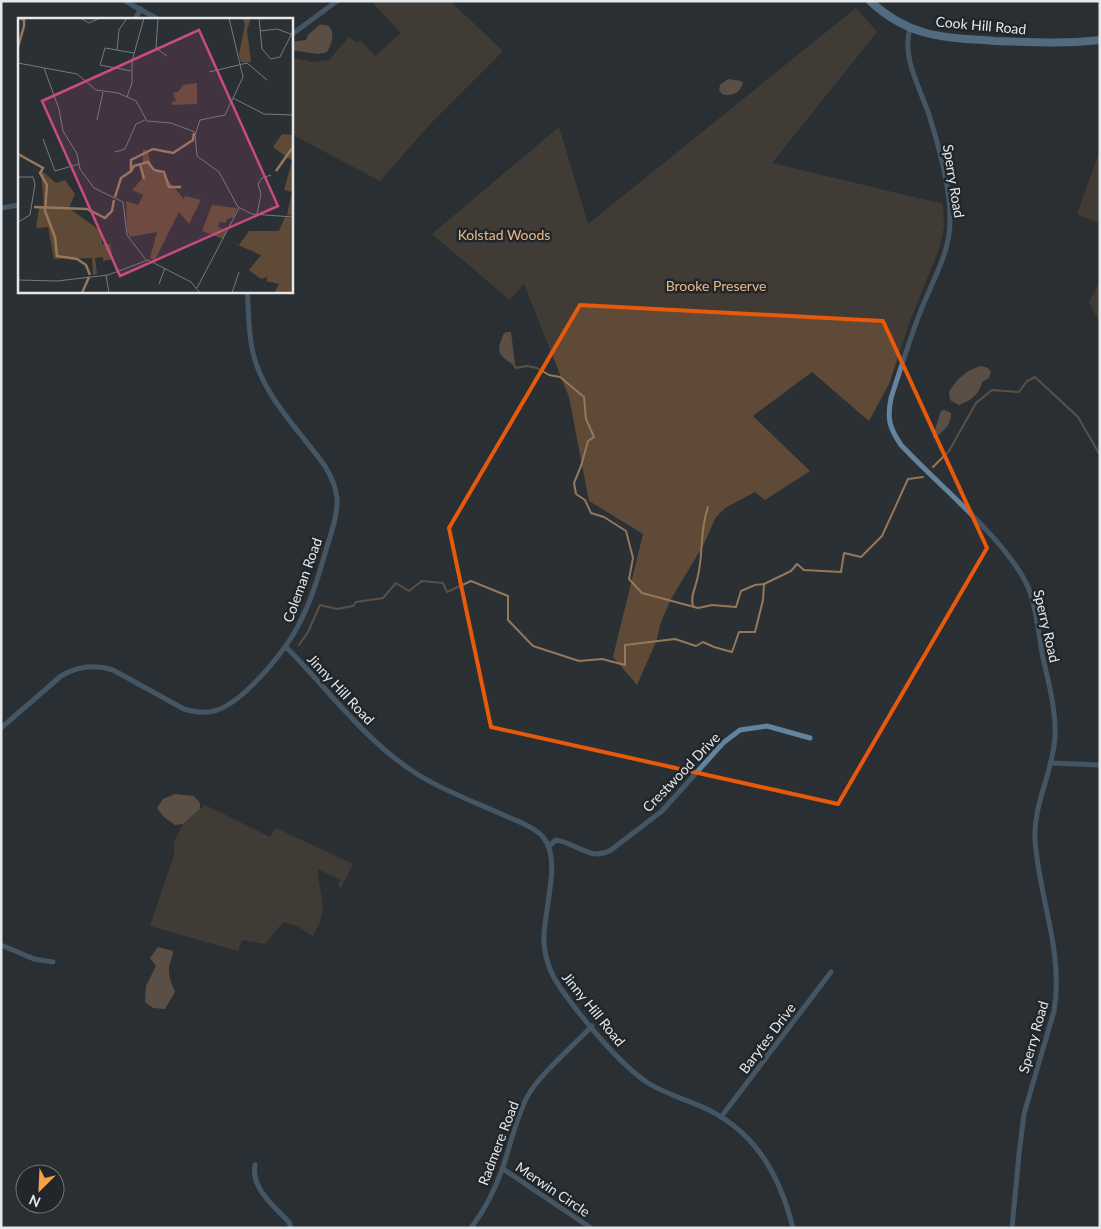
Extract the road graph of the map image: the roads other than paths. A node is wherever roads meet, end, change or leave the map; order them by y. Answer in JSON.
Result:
{"nodes":[{"id":1,"x":125,"y":1,"type":"edge"},
{"id":2,"x":337,"y":1,"type":"edge"},
{"id":3,"x":870,"y":1,"type":"edge"},
{"id":4,"x":141,"y":9,"type":"junction"},
{"id":5,"x":136,"y":18,"type":"edge"},
{"id":6,"x":156,"y":18,"type":"edge"},
{"id":7,"x":910,"y":28,"type":"junction"},
{"id":8,"x":292,"y":33,"type":"edge"},
{"id":9,"x":1100,"y":40,"type":"edge"},
{"id":10,"x":18,"y":205,"type":"edge"},
{"id":11,"x":1,"y":208,"type":"edge"},
{"id":12,"x":247,"y":292,"type":"edge"},
{"id":13,"x":286,"y":647,"type":"junction"},
{"id":14,"x":1,"y":728,"type":"edge"},
{"id":15,"x":810,"y":738,"type":"dead end"},
{"id":16,"x":1051,"y":763,"type":"junction"},
{"id":17,"x":1100,"y":766,"type":"edge"},
{"id":18,"x":549,"y":846,"type":"junction"},
{"id":19,"x":1,"y":945,"type":"edge"},
{"id":20,"x":53,"y":962,"type":"dead end"},
{"id":21,"x":832,"y":972,"type":"dead end"},
{"id":22,"x":592,"y":1026,"type":"junction"},
{"id":23,"x":721,"y":1117,"type":"junction"},
{"id":24,"x":254,"y":1165,"type":"dead end"},
{"id":25,"x":502,"y":1169,"type":"junction"},
{"id":26,"x":291,"y":1228,"type":"edge"},
{"id":27,"x":471,"y":1228,"type":"edge"},
{"id":28,"x":591,"y":1228,"type":"edge"},
{"id":29,"x":793,"y":1228,"type":"edge"},
{"id":30,"x":1012,"y":1228,"type":"edge"}],
"edges":[{"from":1,"to":4,"type":"street"},
{"from":2,"to":8,"type":"street"},
{"from":3,"to":7,"type":"street","name":"Cook Hill Road"},
{"from":4,"to":5,"type":"street"},
{"from":4,"to":6,"type":"street"},
{"from":7,"to":9,"type":"street","name":"Cook Hill Road"},
{"from":7,"to":16,"type":"street","name":"Sperry Road"},
{"from":10,"to":11,"type":"street"},
{"from":12,"to":13,"type":"street","name":"Coleman Road"},
{"from":13,"to":14,"type":"street","name":"Coleman Road"},
{"from":13,"to":18,"type":"street","name":"Jinny Hill Road"},
{"from":15,"to":18,"type":"street","name":"Crestwood Drive"},
{"from":16,"to":17,"type":"street"},
{"from":16,"to":30,"type":"street","name":"Sperry Road"},
{"from":18,"to":22,"type":"street","name":"Jinny Hill Road"},
{"from":19,"to":20,"type":"street"},
{"from":21,"to":23,"type":"street","name":"Barytes Drive"},
{"from":22,"to":23,"type":"street","name":"Jinny Hill Road"},
{"from":22,"to":25,"type":"street","name":"Radmere Road"},
{"from":23,"to":29,"type":"street","name":"Jinny Hill Road"},
{"from":24,"to":26,"type":"street"},
{"from":25,"to":27,"type":"street","name":"Radmere Road"},
{"from":25,"to":28,"type":"street","name":"Merwin Circle"}]}
